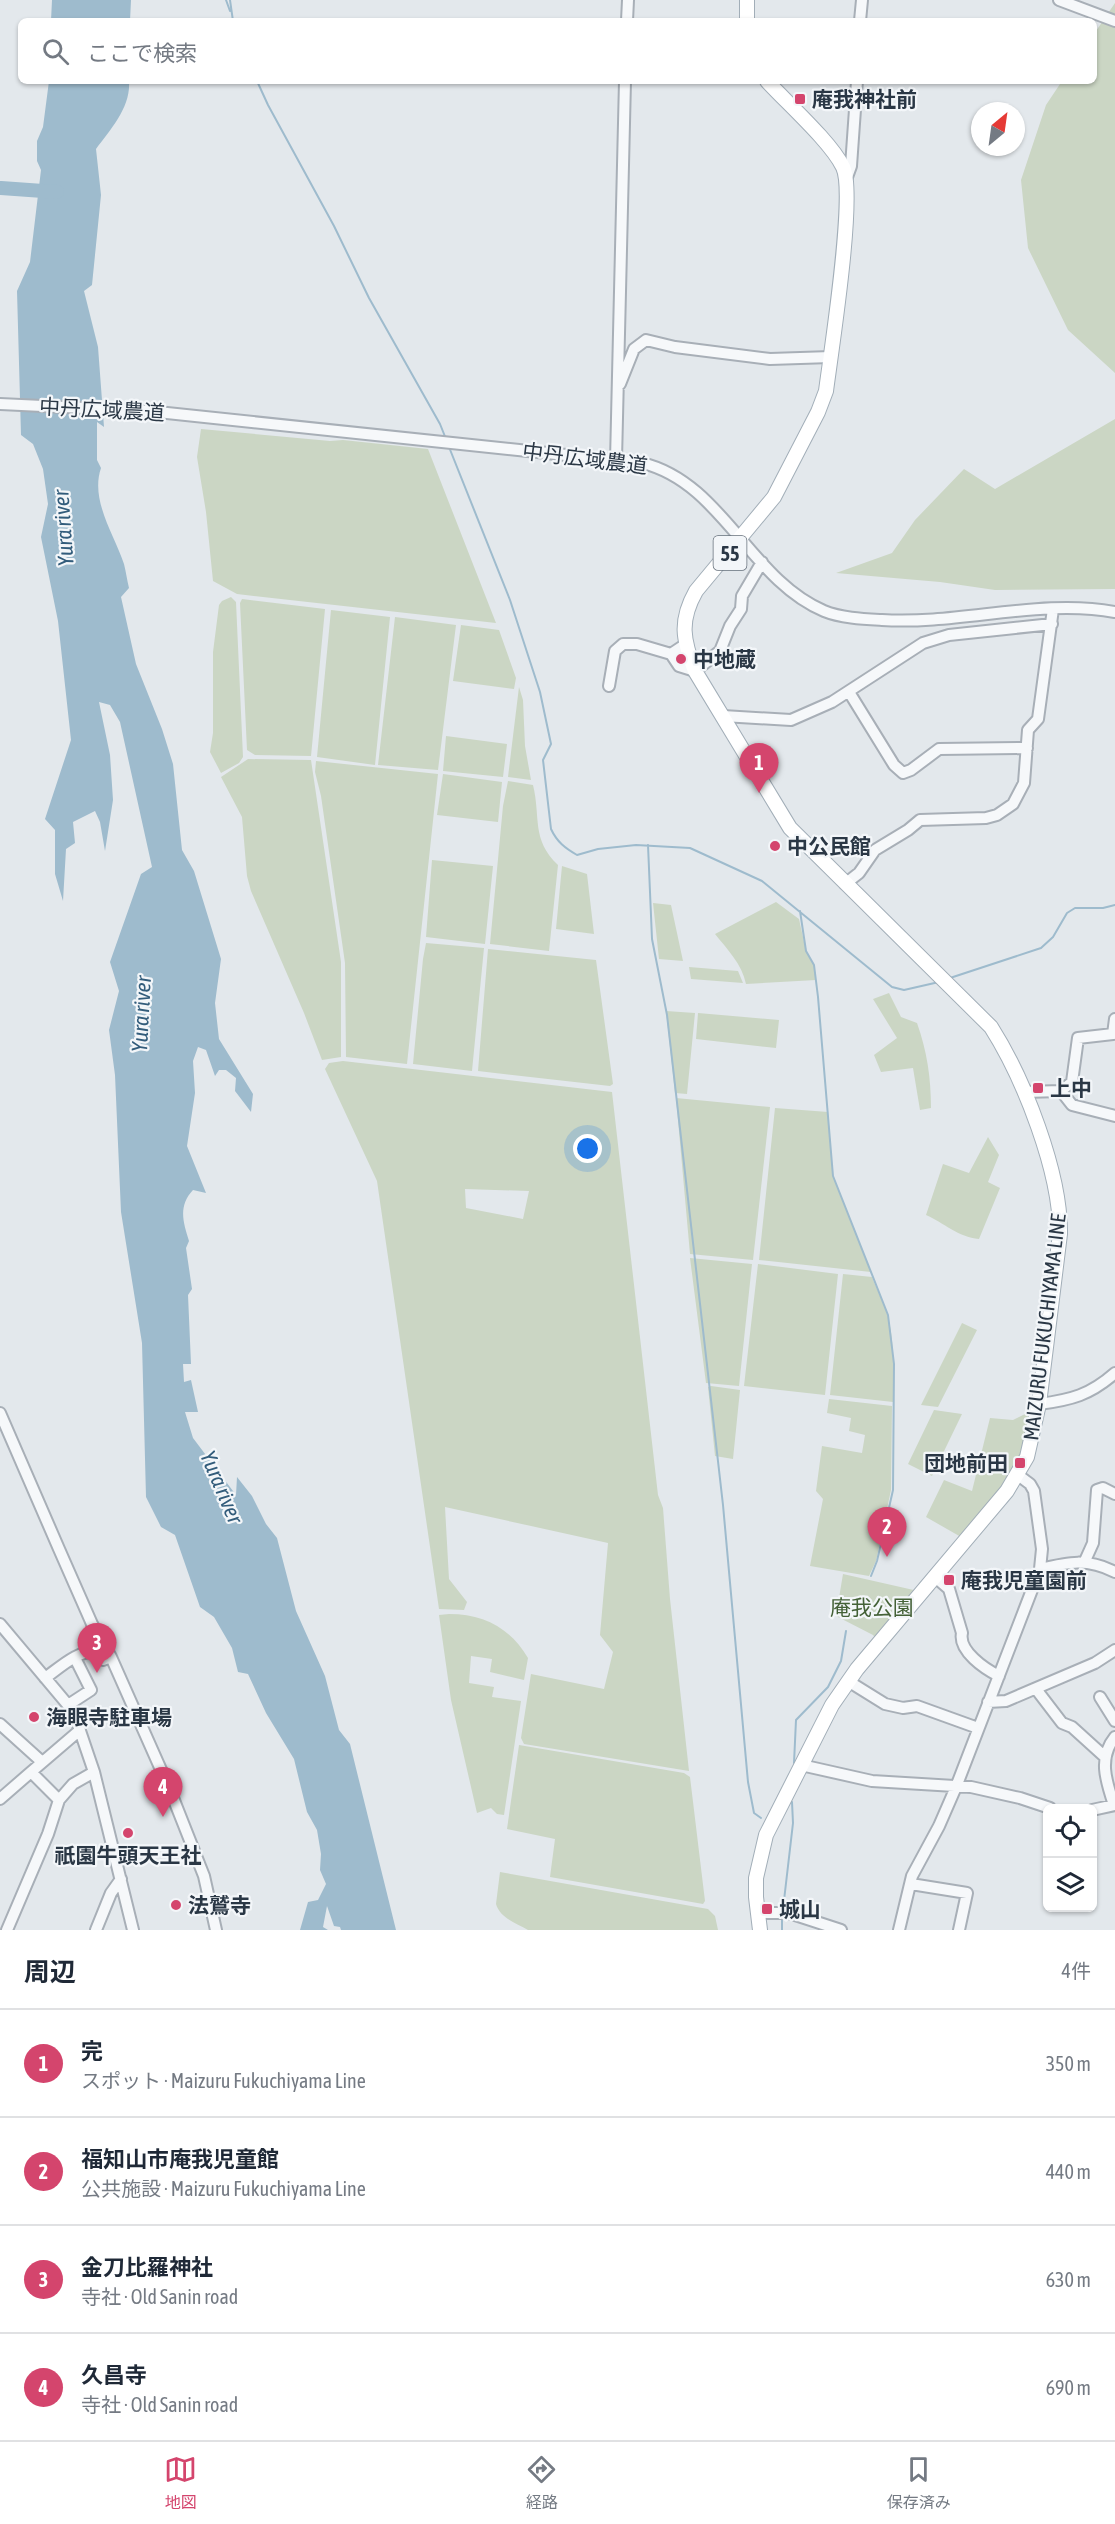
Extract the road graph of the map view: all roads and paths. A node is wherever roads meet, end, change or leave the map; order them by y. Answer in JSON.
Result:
{"nodes":[{"id":1,"x":628,"y":0,"type":"edge"},
{"id":2,"x":747,"y":0,"type":"edge"},
{"id":3,"x":862,"y":0,"type":"edge"},
{"id":4,"x":1059,"y":0,"type":"edge"},
{"id":5,"x":627,"y":18,"type":"edge"},
{"id":6,"x":747,"y":18,"type":"edge"},
{"id":7,"x":860,"y":18,"type":"edge"},
{"id":8,"x":1115,"y":21,"type":"edge"},
{"id":9,"x":625,"y":84,"type":"edge"},
{"id":10,"x":770,"y":84,"type":"edge"},
{"id":11,"x":856,"y":84,"type":"edge"},
{"id":12,"x":847,"y":177,"type":"junction"},
{"id":13,"x":831,"y":357,"type":"junction"},
{"id":14,"x":617,"y":392,"type":"junction"},
{"id":15,"x":0,"y":404,"type":"edge"},
{"id":16,"x":612,"y":460,"type":"junction"},
{"id":17,"x":742,"y":539,"type":"junction"},
{"id":18,"x":762,"y":562,"type":"junction"},
{"id":19,"x":1053,"y":609,"type":"junction"},
{"id":20,"x":1115,"y":612,"type":"edge"},
{"id":21,"x":1052,"y":624,"type":"junction"},
{"id":22,"x":686,"y":644,"type":"junction"},
{"id":23,"x":671,"y":654,"type":"junction"},
{"id":24,"x":695,"y":671,"type":"junction"},
{"id":25,"x":609,"y":686,"type":"dead end"},
{"id":26,"x":849,"y":692,"type":"junction"},
{"id":27,"x":723,"y":716,"type":"junction"},
{"id":28,"x":1027,"y":748,"type":"junction"},
{"id":29,"x":845,"y":884,"type":"junction"},
{"id":30,"x":1115,"y":1019,"type":"edge"},
{"id":31,"x":1061,"y":1091,"type":"junction"},
{"id":32,"x":1024,"y":1092,"type":"junction"},
{"id":33,"x":1115,"y":1116,"type":"edge"},
{"id":34,"x":1115,"y":1373,"type":"edge"},
{"id":35,"x":1039,"y":1404,"type":"junction"},
{"id":36,"x":0,"y":1413,"type":"edge"},
{"id":37,"x":1018,"y":1475,"type":"junction"},
{"id":38,"x":1115,"y":1494,"type":"edge"},
{"id":39,"x":1084,"y":1563,"type":"junction"},
{"id":40,"x":1040,"y":1569,"type":"junction"},
{"id":41,"x":1115,"y":1572,"type":"edge"},
{"id":42,"x":935,"y":1577,"type":"junction"},
{"id":43,"x":0,"y":1624,"type":"edge"},
{"id":44,"x":1115,"y":1650,"type":"edge"},
{"id":45,"x":111,"y":1657,"type":"junction"},
{"id":46,"x":75,"y":1658,"type":"junction"},
{"id":47,"x":999,"y":1676,"type":"junction"},
{"id":48,"x":45,"y":1678,"type":"junction"},
{"id":49,"x":848,"y":1681,"type":"junction"},
{"id":50,"x":1036,"y":1689,"type":"junction"},
{"id":51,"x":1100,"y":1697,"type":"dead end"},
{"id":52,"x":988,"y":1702,"type":"junction"},
{"id":53,"x":68,"y":1705,"type":"junction"},
{"id":54,"x":1115,"y":1722,"type":"edge"},
{"id":55,"x":0,"y":1724,"type":"edge"},
{"id":56,"x":978,"y":1728,"type":"junction"},
{"id":57,"x":80,"y":1730,"type":"junction"},
{"id":58,"x":1115,"y":1737,"type":"edge"},
{"id":59,"x":1104,"y":1756,"type":"junction"},
{"id":60,"x":41,"y":1761,"type":"junction"},
{"id":61,"x":801,"y":1765,"type":"junction"},
{"id":62,"x":31,"y":1772,"type":"junction"},
{"id":63,"x":94,"y":1772,"type":"junction"},
{"id":64,"x":956,"y":1787,"type":"junction"},
{"id":65,"x":0,"y":1799,"type":"edge"},
{"id":66,"x":59,"y":1800,"type":"junction"},
{"id":67,"x":1114,"y":1805,"type":"edge"},
{"id":68,"x":1043,"y":1806,"type":"edge"},
{"id":69,"x":1097,"y":1809,"type":"edge"},
{"id":70,"x":121,"y":1879,"type":"junction"},
{"id":71,"x":911,"y":1884,"type":"junction"},
{"id":72,"x":758,"y":1912,"type":"junction"},
{"id":73,"x":7,"y":1930,"type":"edge"},
{"id":74,"x":96,"y":1930,"type":"edge"},
{"id":75,"x":133,"y":1930,"type":"edge"},
{"id":76,"x":216,"y":1930,"type":"edge"},
{"id":77,"x":760,"y":1930,"type":"edge"},
{"id":78,"x":842,"y":1930,"type":"edge"},
{"id":79,"x":899,"y":1930,"type":"edge"},
{"id":80,"x":959,"y":1930,"type":"edge"}],
"edges":[{"from":1,"to":5,"type":"street"},
{"from":2,"to":6,"type":"main road"},
{"from":3,"to":7,"type":"street"},
{"from":4,"to":8,"type":"street"},
{"from":9,"to":14,"type":"street"},
{"from":10,"to":12,"type":"main road"},
{"from":11,"to":12,"type":"street"},
{"from":12,"to":13,"type":"main road","name":"MAIZURU FUKUCHIYAMA LINE","number":"55"},
{"from":13,"to":14,"type":"street"},
{"from":13,"to":17,"type":"main road","name":"MAIZURU FUKUCHIYAMA LINE","number":"55"},
{"from":14,"to":16,"type":"street"},
{"from":15,"to":16,"type":"street","name":"中丹広域農道"},
{"from":16,"to":17,"type":"street","name":"中丹広域農道"},
{"from":17,"to":18,"type":"street","name":"中丹広域農道"},
{"from":17,"to":22,"type":"main road","name":"MAIZURU FUKUCHIYAMA LINE","number":"55"},
{"from":18,"to":19,"type":"street","name":"中丹広域農道"},
{"from":18,"to":24,"type":"street"},
{"from":19,"to":20,"type":"street","name":"中丹広域農道"},
{"from":19,"to":21,"type":"street"},
{"from":21,"to":26,"type":"street"},
{"from":21,"to":28,"type":"street"},
{"from":22,"to":23,"type":"street"},
{"from":22,"to":24,"type":"main road","name":"MAIZURU FUKUCHIYAMA LINE","number":"55"},
{"from":23,"to":24,"type":"street"},
{"from":23,"to":25,"type":"street"},
{"from":24,"to":27,"type":"main road","name":"MAIZURU FUKUCHIYAMA LINE","number":"55"},
{"from":26,"to":27,"type":"street"},
{"from":26,"to":28,"type":"street"},
{"from":27,"to":29,"type":"main road","name":"MAIZURU FUKUCHIYAMA LINE","number":"55"},
{"from":28,"to":29,"type":"street"},
{"from":29,"to":32,"type":"main road","name":"MAIZURU FUKUCHIYAMA LINE","number":"55"},
{"from":30,"to":31,"type":"street"},
{"from":31,"to":32,"type":"street"},
{"from":31,"to":33,"type":"street"},
{"from":32,"to":35,"type":"main road","name":"MAIZURU FUKUCHIYAMA LINE","number":"55"},
{"from":34,"to":35,"type":"street"},
{"from":35,"to":37,"type":"main road","name":"MAIZURU FUKUCHIYAMA LINE","number":"55"},
{"from":36,"to":45,"type":"street"},
{"from":37,"to":40,"type":"street"},
{"from":37,"to":42,"type":"main road","name":"MAIZURU FUKUCHIYAMA LINE","number":"55"},
{"from":38,"to":39,"type":"street"},
{"from":39,"to":40,"type":"street"},
{"from":39,"to":41,"type":"street"},
{"from":40,"to":47,"type":"street"},
{"from":42,"to":47,"type":"street"},
{"from":42,"to":49,"type":"main road","name":"MAIZURU FUKUCHIYAMA LINE","number":"55"},
{"from":43,"to":48,"type":"street"},
{"from":44,"to":50,"type":"street"},
{"from":45,"to":46,"type":"street"},
{"from":45,"to":76,"type":"street"},
{"from":46,"to":48,"type":"street"},
{"from":46,"to":53,"type":"street"},
{"from":47,"to":52,"type":"street"},
{"from":48,"to":53,"type":"street"},
{"from":49,"to":56,"type":"street"},
{"from":49,"to":61,"type":"main road","name":"MAIZURU FUKUCHIYAMA LINE","number":"55"},
{"from":50,"to":52,"type":"street"},
{"from":50,"to":59,"type":"street"},
{"from":51,"to":54,"type":"street"},
{"from":52,"to":56,"type":"street"},
{"from":53,"to":57,"type":"street"},
{"from":55,"to":60,"type":"street"},
{"from":56,"to":64,"type":"street"},
{"from":57,"to":60,"type":"street"},
{"from":57,"to":63,"type":"street"},
{"from":58,"to":59,"type":"street"},
{"from":59,"to":67,"type":"street"},
{"from":60,"to":62,"type":"street"},
{"from":61,"to":64,"type":"street"},
{"from":61,"to":72,"type":"main road","name":"MAIZURU FUKUCHIYAMA LINE","number":"55"},
{"from":62,"to":65,"type":"street"},
{"from":62,"to":66,"type":"street"},
{"from":63,"to":66,"type":"street"},
{"from":63,"to":70,"type":"street"},
{"from":64,"to":68,"type":"street"},
{"from":64,"to":71,"type":"street"},
{"from":66,"to":73,"type":"street"},
{"from":67,"to":69,"type":"street"},
{"from":70,"to":74,"type":"street"},
{"from":70,"to":75,"type":"street"},
{"from":71,"to":79,"type":"street"},
{"from":71,"to":80,"type":"street"},
{"from":72,"to":77,"type":"main road","name":"MAIZURU FUKUCHIYAMA LINE","number":"55"},
{"from":72,"to":78,"type":"street"}]}
